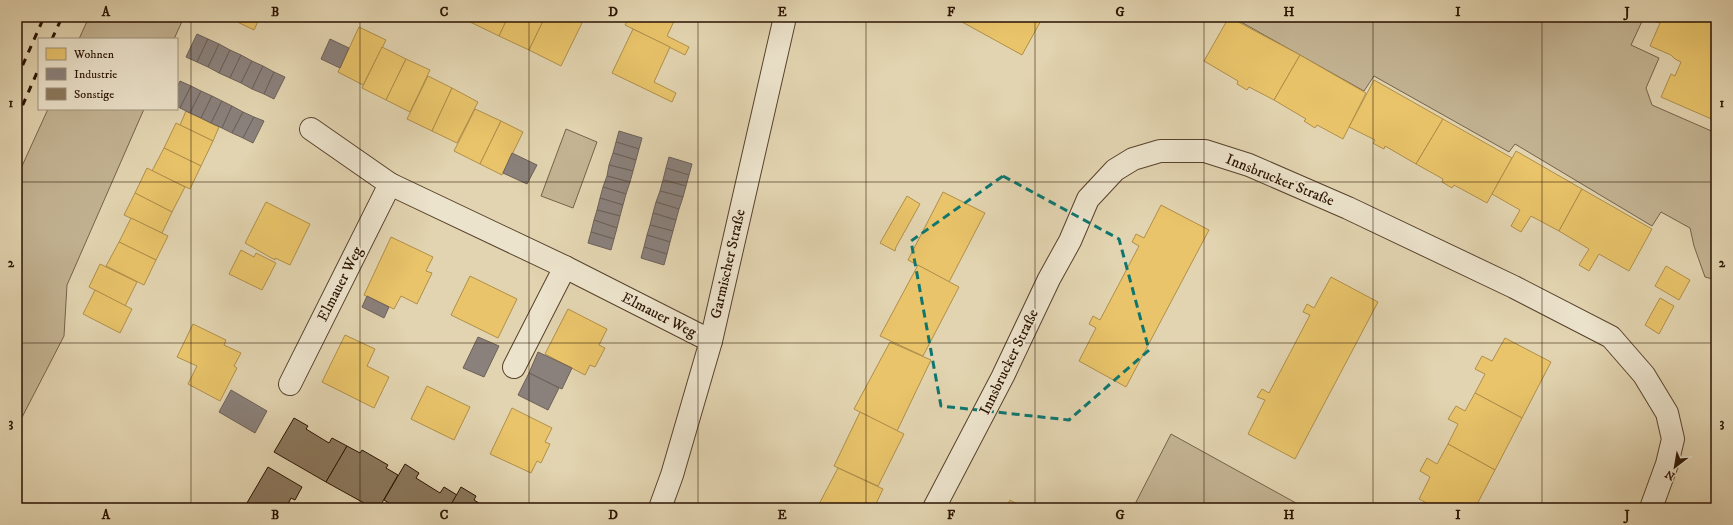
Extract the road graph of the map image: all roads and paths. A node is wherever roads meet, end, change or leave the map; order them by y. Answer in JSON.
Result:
{"nodes":[{"id":1,"x":785,"y":17,"type":"edge"},
{"id":2,"x":310,"y":129,"type":"dead end"},
{"id":3,"x":390,"y":184,"type":"junction"},
{"id":4,"x":565,"y":268,"type":"junction"},
{"id":5,"x":711,"y":340,"type":"junction"},
{"id":6,"x":514,"y":367,"type":"dead end"},
{"id":7,"x":290,"y":384,"type":"dead end"},
{"id":8,"x":660,"y":508,"type":"edge"},
{"id":9,"x":934,"y":508,"type":"edge"},
{"id":10,"x":1651,"y":508,"type":"edge"}],
"edges":[{"from":1,"to":5,"type":"street","name":"Garmischer Straße"},
{"from":2,"to":3,"type":"street","name":"Elmauer Weg"},
{"from":3,"to":4,"type":"street","name":"Elmauer Weg"},
{"from":3,"to":7,"type":"street","name":"Elmauer Weg"},
{"from":4,"to":5,"type":"street","name":"Elmauer Weg"},
{"from":4,"to":6,"type":"street"},
{"from":5,"to":8,"type":"street","name":"Garmischer Straße"},
{"from":9,"to":10,"type":"street","name":"Innsbrucker Straße"}]}
